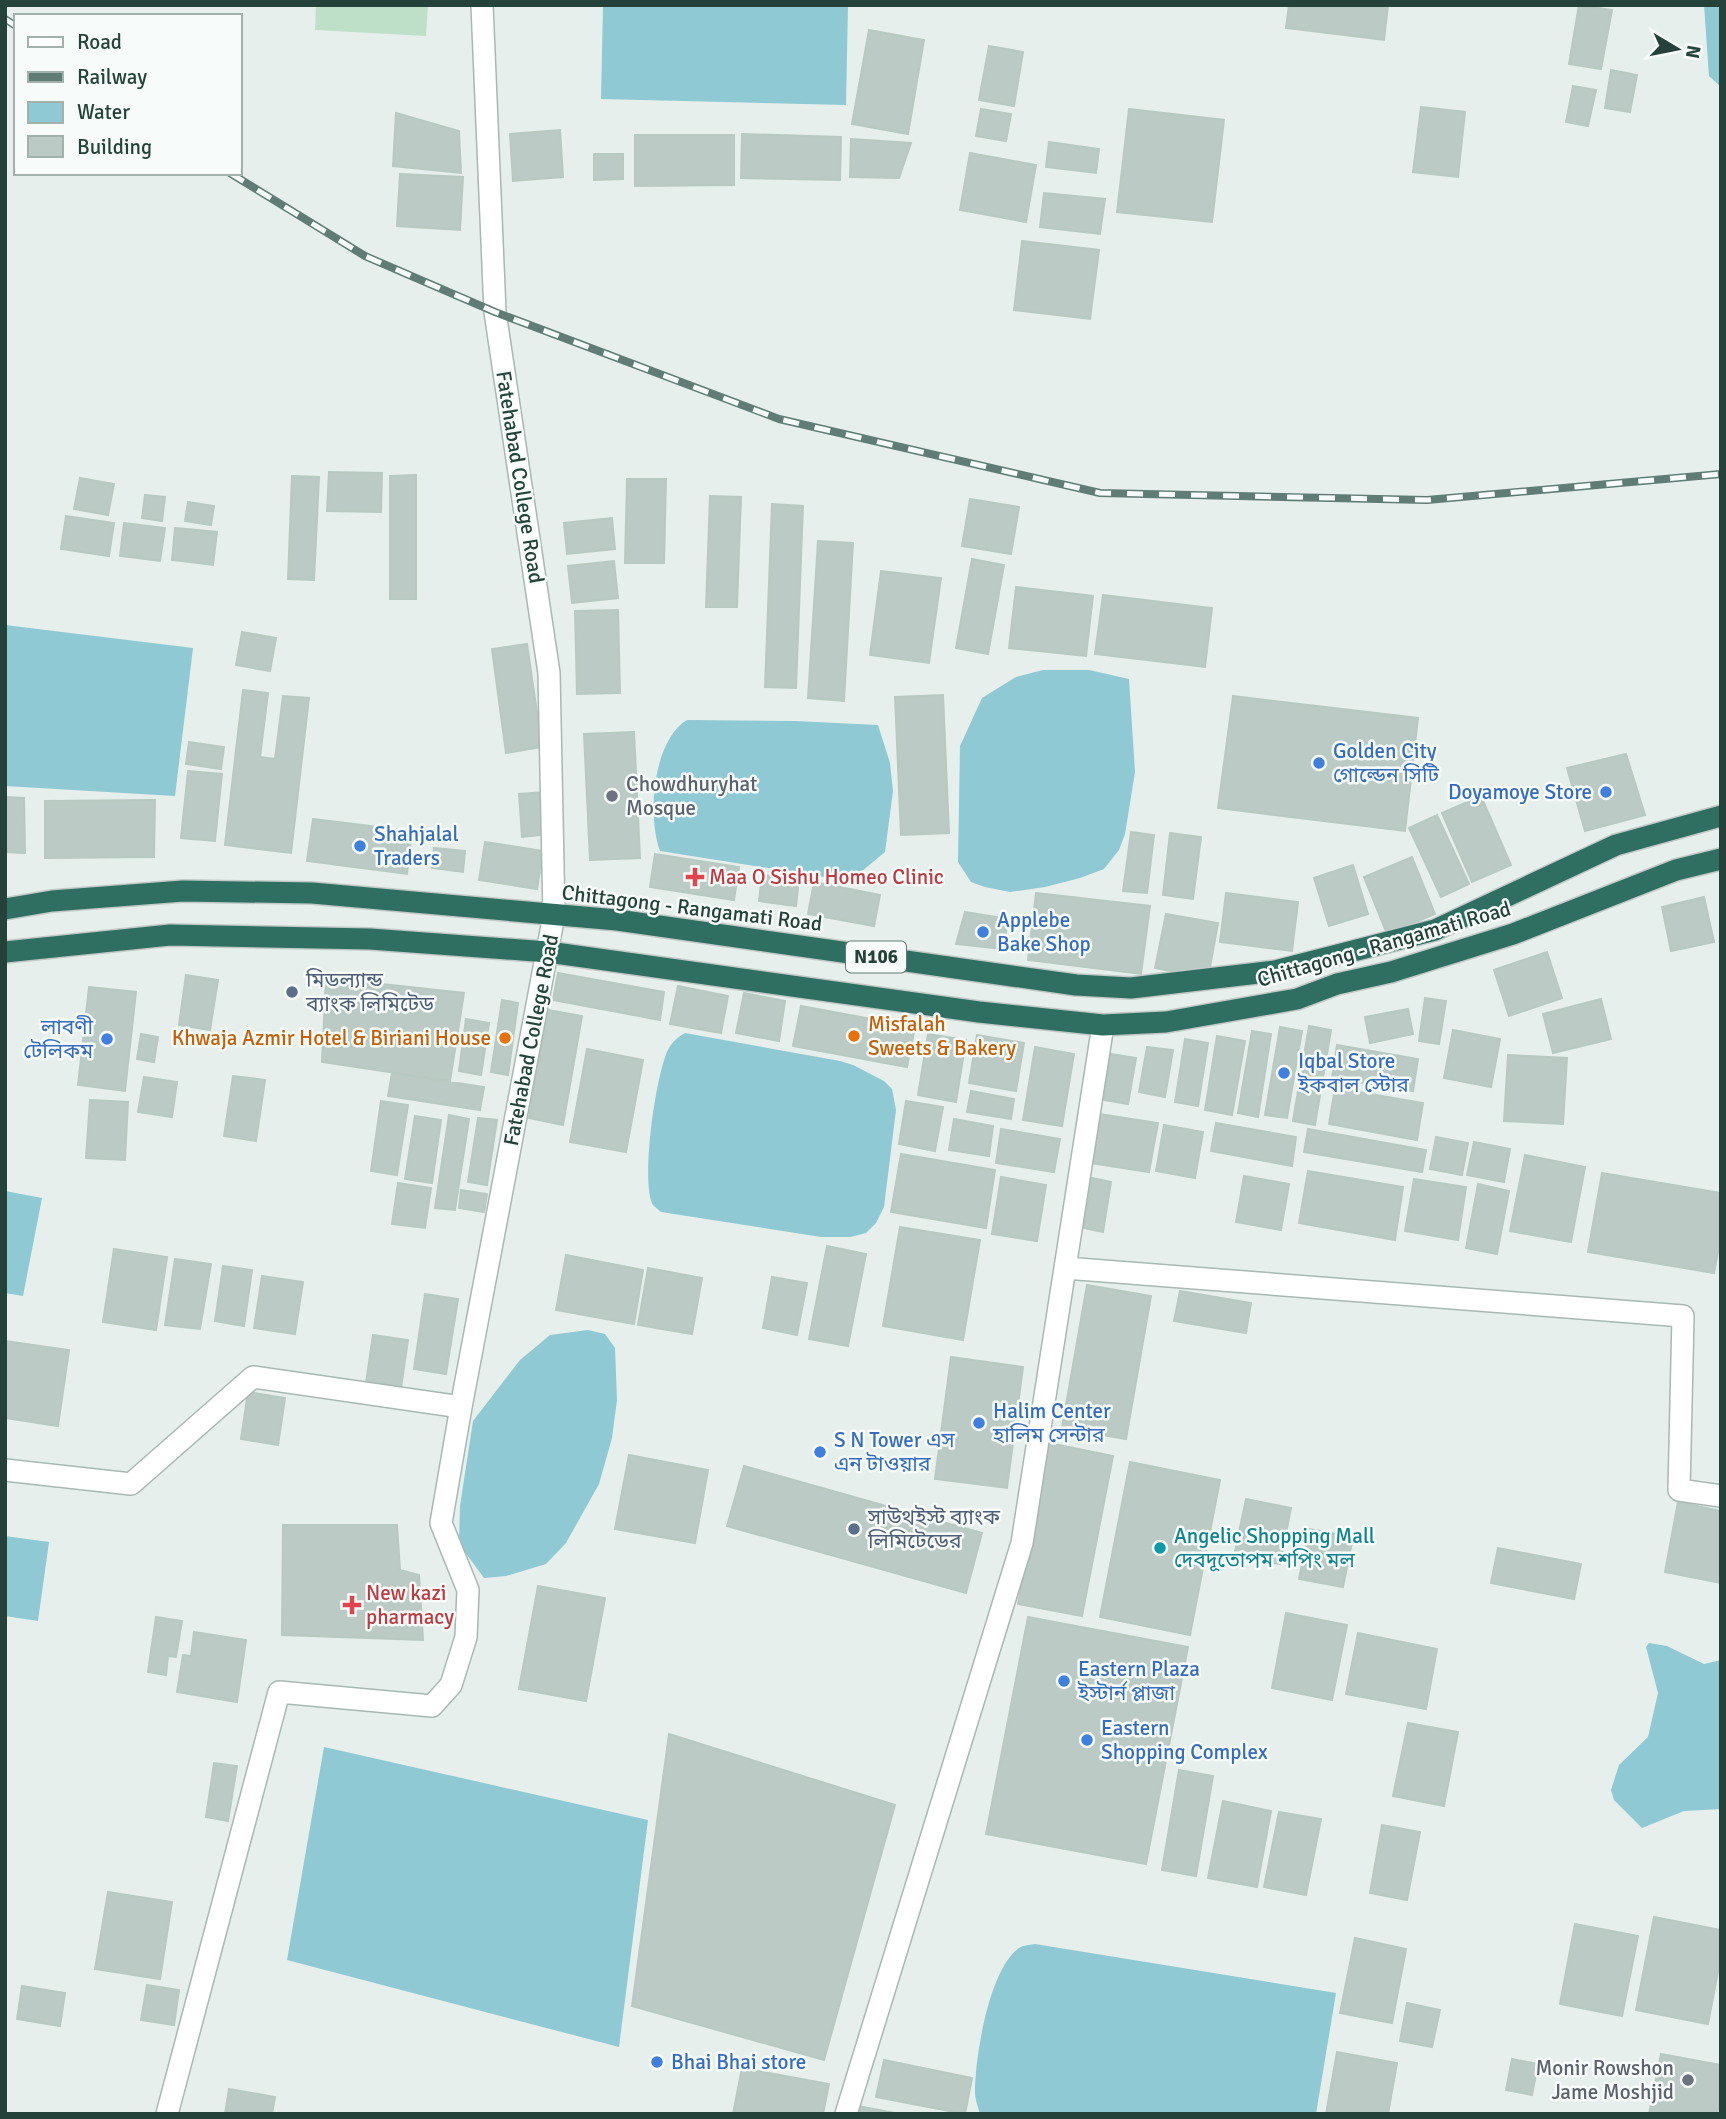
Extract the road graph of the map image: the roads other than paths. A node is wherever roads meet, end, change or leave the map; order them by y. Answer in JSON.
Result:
{"nodes":[{"id":1,"x":482,"y":5,"type":"edge"},
{"id":2,"x":1721,"y":816,"type":"edge"},
{"id":3,"x":1721,"y":859,"type":"edge"},
{"id":4,"x":5,"y":909,"type":"edge"},
{"id":5,"x":554,"y":915,"type":"junction"},
{"id":6,"x":5,"y":952,"type":"edge"},
{"id":7,"x":548,"y":952,"type":"junction"},
{"id":8,"x":1103,"y":1025,"type":"junction"},
{"id":9,"x":1065,"y":1268,"type":"junction"},
{"id":10,"x":461,"y":1407,"type":"junction"},
{"id":11,"x":5,"y":1470,"type":"edge"},
{"id":12,"x":1721,"y":1496,"type":"edge"},
{"id":13,"x":167,"y":2114,"type":"edge"},
{"id":14,"x":846,"y":2114,"type":"edge"}],
"edges":[{"from":1,"to":5,"type":"street","name":"Fatehabad College Road"},
{"from":2,"to":5,"type":"highway","name":"Chittagong - Rangamati Road","number":"N106"},
{"from":3,"to":8,"type":"highway","name":"Chittagong - Rangamati Road","number":"N106"},
{"from":4,"to":5,"type":"highway","name":"Chittagong - Rangamati Road","number":"N106"},
{"from":5,"to":7,"type":"street","name":"Fatehabad College Road"},
{"from":6,"to":7,"type":"highway","name":"Chittagong - Rangamati Road","number":"N106"},
{"from":7,"to":8,"type":"highway","name":"Chittagong - Rangamati Road","number":"N106"},
{"from":7,"to":10,"type":"street","name":"Fatehabad College Road"},
{"from":8,"to":9,"type":"street"},
{"from":9,"to":12,"type":"street"},
{"from":9,"to":14,"type":"street"},
{"from":10,"to":11,"type":"street"},
{"from":10,"to":13,"type":"street","name":"Fatehabad College Road"}]}
